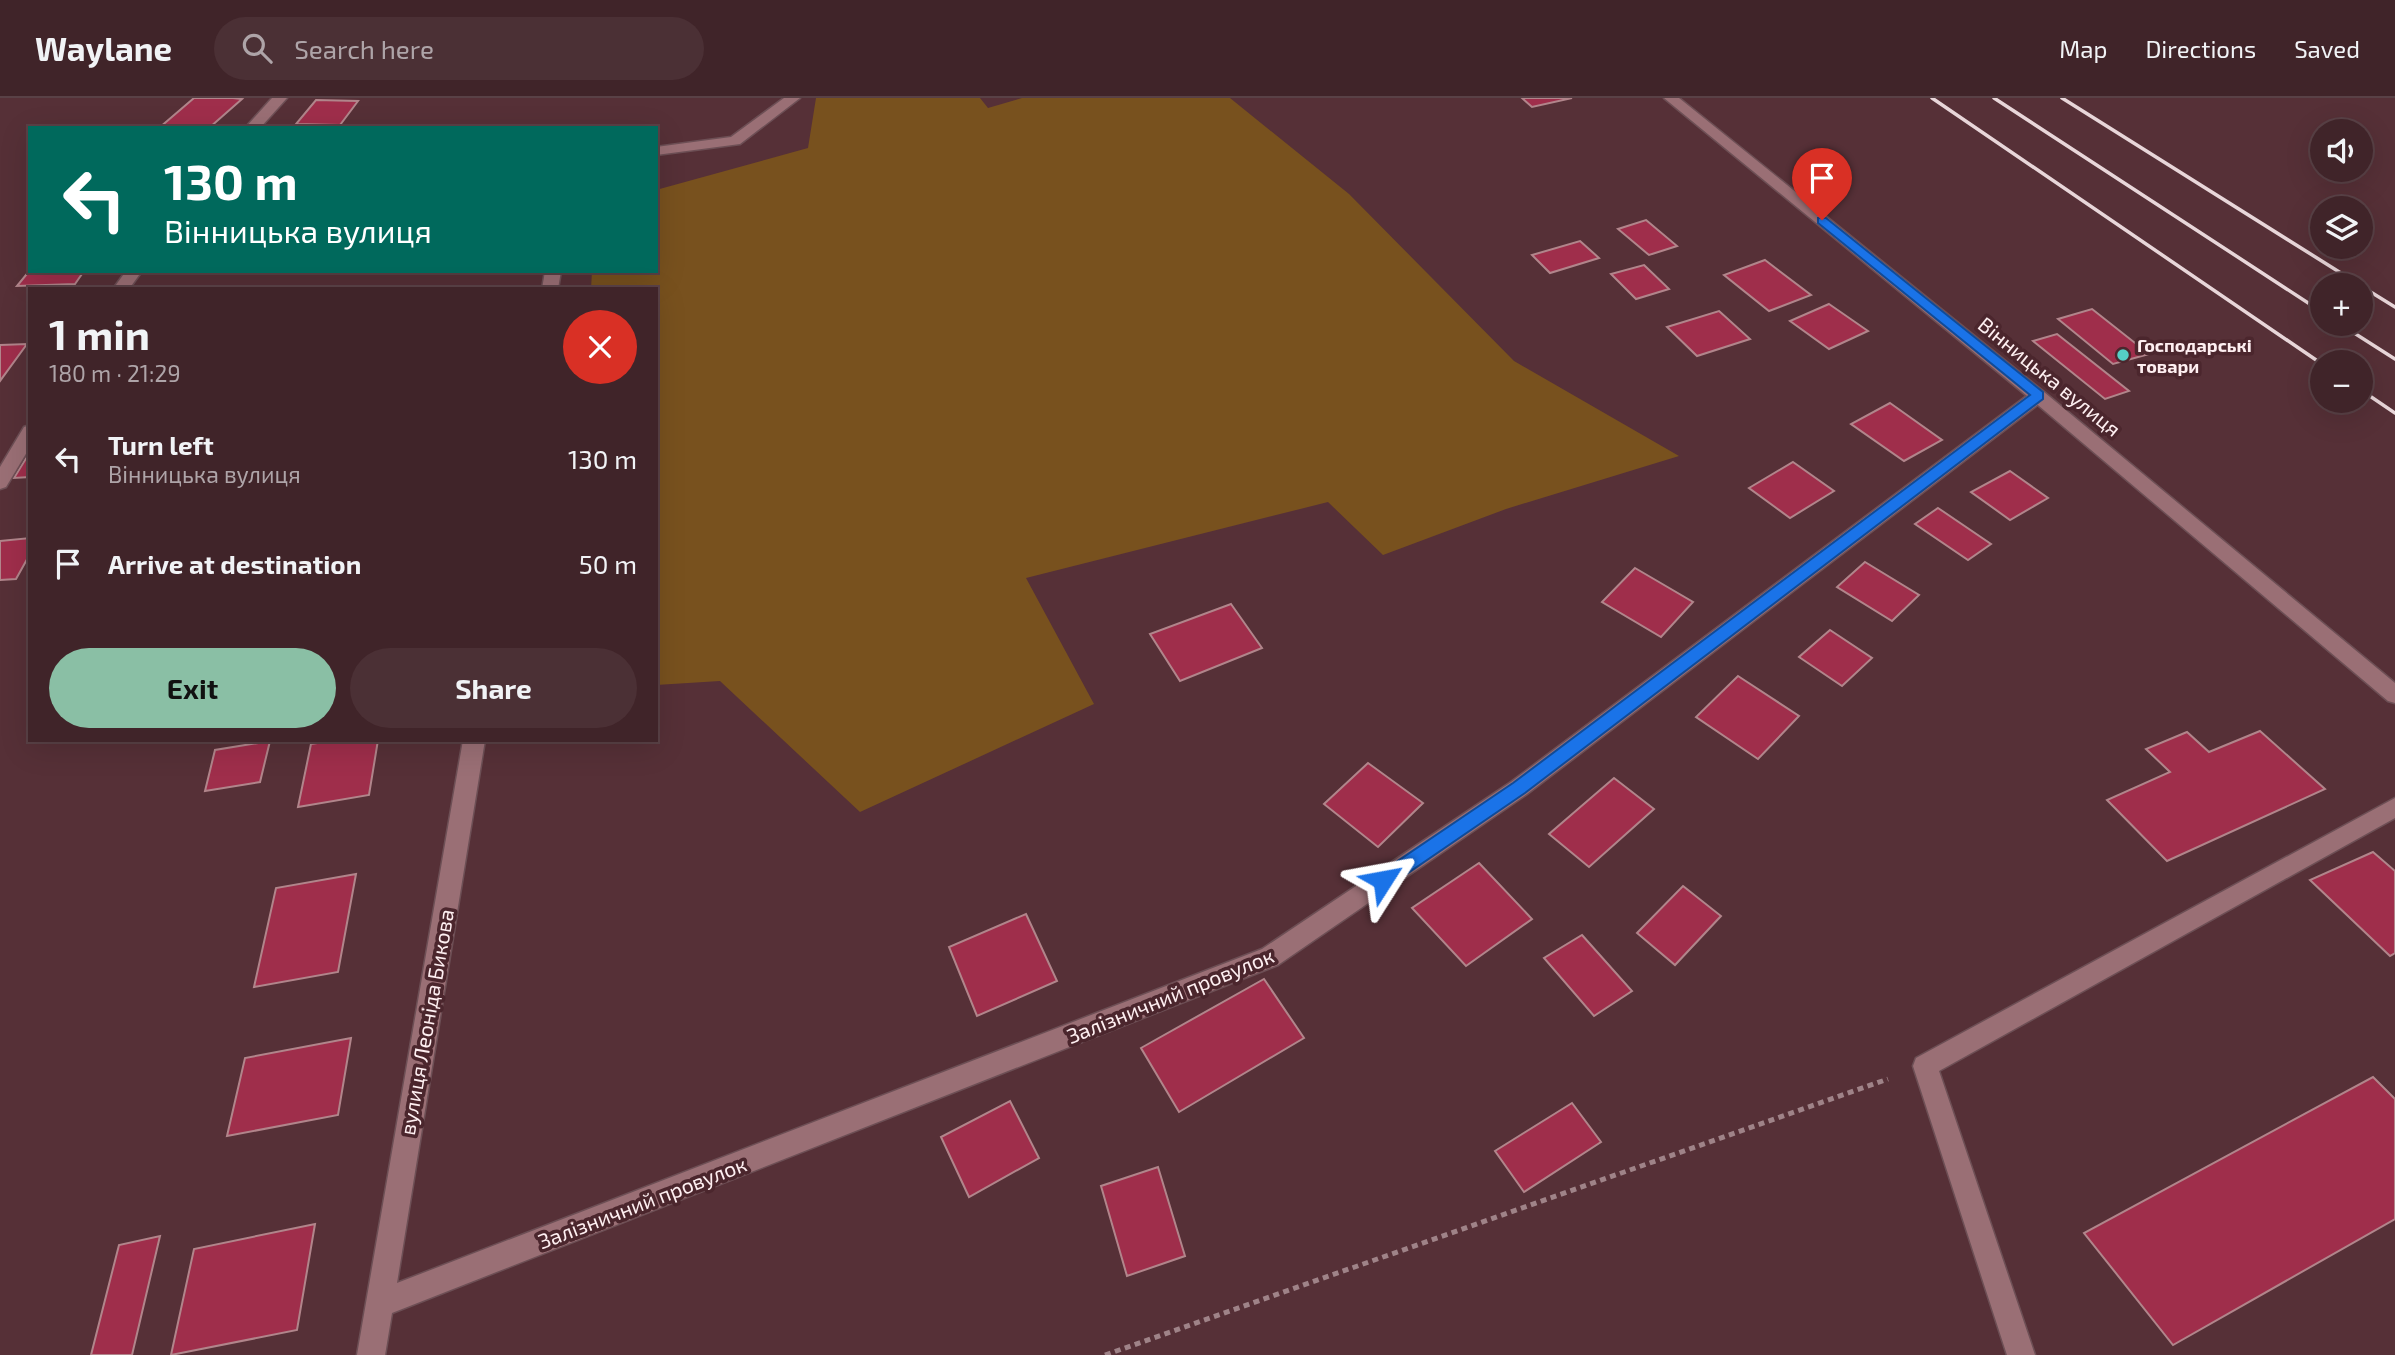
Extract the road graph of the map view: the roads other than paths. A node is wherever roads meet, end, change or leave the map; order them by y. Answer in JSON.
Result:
{"nodes":[{"id":1,"x":280,"y":98,"type":"edge"},
{"id":2,"x":793,"y":98,"type":"edge"},
{"id":3,"x":1671,"y":98,"type":"edge"},
{"id":4,"x":255,"y":126,"type":"edge"},
{"id":5,"x":658,"y":151,"type":"edge"},
{"id":6,"x":2038,"y":396,"type":"junction"},
{"id":7,"x":28,"y":434,"type":"edge"},
{"id":8,"x":0,"y":483,"type":"edge"},
{"id":9,"x":2395,"y":695,"type":"edge"},
{"id":10,"x":474,"y":742,"type":"edge"},
{"id":11,"x":2395,"y":807,"type":"edge"},
{"id":12,"x":379,"y":1304,"type":"junction"},
{"id":13,"x":371,"y":1355,"type":"edge"},
{"id":14,"x":2021,"y":1355,"type":"edge"}],
"edges":[{"from":1,"to":4,"type":"street"},
{"from":2,"to":5,"type":"street"},
{"from":3,"to":6,"type":"street","name":"Вінницька вулиця"},
{"from":6,"to":9,"type":"street","name":"Вінницька вулиця"},
{"from":6,"to":12,"type":"street","name":"Залізничний провулок"},
{"from":7,"to":8,"type":"street"},
{"from":10,"to":12,"type":"street","name":"вулиця Леоніда Бикова"},
{"from":11,"to":14,"type":"street"},
{"from":12,"to":13,"type":"street","name":"вулиця Леоніда Бикова"}]}
